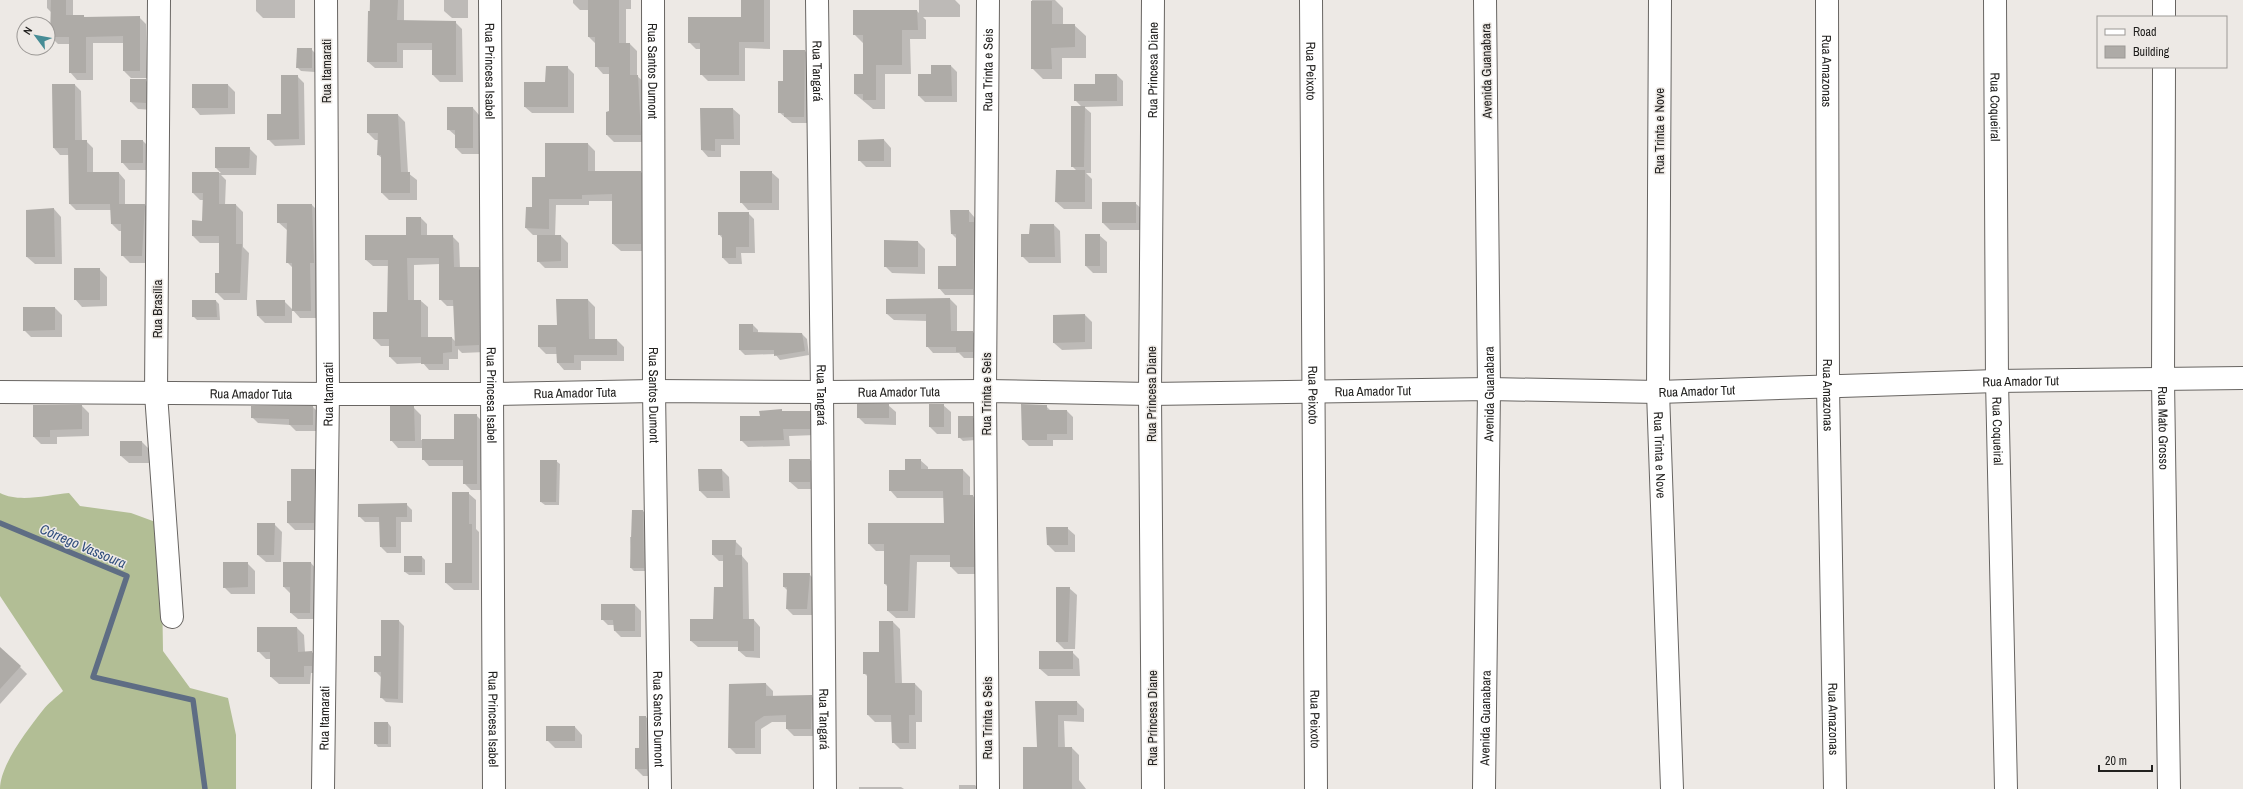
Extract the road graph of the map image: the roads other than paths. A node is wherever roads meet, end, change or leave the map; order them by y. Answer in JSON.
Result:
{"nodes":[{"id":1,"x":159,"y":0,"type":"edge"},
{"id":2,"x":326,"y":0,"type":"edge"},
{"id":3,"x":490,"y":0,"type":"edge"},
{"id":4,"x":653,"y":0,"type":"edge"},
{"id":5,"x":817,"y":0,"type":"edge"},
{"id":6,"x":988,"y":0,"type":"edge"},
{"id":7,"x":1153,"y":0,"type":"edge"},
{"id":8,"x":1311,"y":0,"type":"edge"},
{"id":9,"x":1485,"y":0,"type":"edge"},
{"id":10,"x":1660,"y":0,"type":"edge"},
{"id":11,"x":1827,"y":0,"type":"edge"},
{"id":12,"x":1995,"y":0,"type":"edge"},
{"id":13,"x":2164,"y":0,"type":"edge"},
{"id":14,"x":2164,"y":16,"type":"edge"},
{"id":15,"x":2164,"y":68,"type":"edge"},
{"id":16,"x":2243,"y":378,"type":"edge"},
{"id":17,"x":2163,"y":380,"type":"junction"},
{"id":18,"x":1997,"y":381,"type":"junction"},
{"id":19,"x":1828,"y":386,"type":"junction"},
{"id":20,"x":1489,"y":389,"type":"junction"},
{"id":21,"x":654,"y":390,"type":"junction"},
{"id":22,"x":985,"y":391,"type":"junction"},
{"id":23,"x":0,"y":392,"type":"edge"},
{"id":24,"x":822,"y":392,"type":"junction"},
{"id":25,"x":1312,"y":392,"type":"junction"},
{"id":26,"x":1658,"y":392,"type":"junction"},
{"id":27,"x":156,"y":394,"type":"junction"},
{"id":28,"x":328,"y":394,"type":"junction"},
{"id":29,"x":494,"y":394,"type":"junction"},
{"id":30,"x":1150,"y":394,"type":"junction"},
{"id":31,"x":172,"y":617,"type":"dead end"},
{"id":32,"x":323,"y":789,"type":"edge"},
{"id":33,"x":494,"y":789,"type":"edge"},
{"id":34,"x":660,"y":789,"type":"edge"},
{"id":35,"x":825,"y":789,"type":"edge"},
{"id":36,"x":988,"y":789,"type":"edge"},
{"id":37,"x":1153,"y":789,"type":"edge"},
{"id":38,"x":1316,"y":789,"type":"edge"},
{"id":39,"x":1484,"y":789,"type":"edge"},
{"id":40,"x":1672,"y":789,"type":"edge"},
{"id":41,"x":1835,"y":789,"type":"edge"},
{"id":42,"x":2006,"y":789,"type":"edge"},
{"id":43,"x":2169,"y":789,"type":"edge"}],
"edges":[{"from":1,"to":27,"type":"street","name":"Rua Brasília"},
{"from":2,"to":28,"type":"street","name":"Rua Itamarati"},
{"from":3,"to":29,"type":"street","name":"Rua Princesa Isabel"},
{"from":4,"to":21,"type":"street","name":"Rua Santos Dumont"},
{"from":5,"to":24,"type":"street","name":"Rua Tangará"},
{"from":6,"to":22,"type":"street","name":"Rua Trinta e Seis"},
{"from":7,"to":30,"type":"street","name":"Rua Princesa Diane"},
{"from":8,"to":25,"type":"street","name":"Rua Peixoto"},
{"from":9,"to":20,"type":"street","name":"Avenida Guanabara"},
{"from":10,"to":26,"type":"street","name":"Rua Trinta e Nove"},
{"from":11,"to":19,"type":"street","name":"Rua Amazonas"},
{"from":12,"to":18,"type":"street","name":"Rua Coqueiral"},
{"from":13,"to":14,"type":"street"},
{"from":15,"to":17,"type":"street","name":"Rua Mato Grosso"},
{"from":16,"to":17,"type":"street","name":"Rua Amador Tut"},
{"from":17,"to":18,"type":"street","name":"Rua Amador Tut"},
{"from":17,"to":43,"type":"street","name":"Rua Mato Grosso"},
{"from":18,"to":19,"type":"street","name":"Rua Amador Tut"},
{"from":18,"to":42,"type":"street","name":"Rua Coqueiral"},
{"from":19,"to":26,"type":"street","name":"Rua Amador Tut"},
{"from":19,"to":41,"type":"street","name":"Rua Amazonas"},
{"from":20,"to":25,"type":"street","name":"Rua Amador Tut"},
{"from":20,"to":26,"type":"street","name":"Rua Amador Tut"},
{"from":20,"to":39,"type":"street","name":"Avenida Guanabara"},
{"from":21,"to":24,"type":"street","name":"Rua Amador Tuta"},
{"from":21,"to":29,"type":"street","name":"Rua Amador Tuta"},
{"from":21,"to":34,"type":"street","name":"Rua Santos Dumont"},
{"from":22,"to":24,"type":"street","name":"Rua Amador Tuta"},
{"from":22,"to":30,"type":"street","name":"Rua Amador Tuta"},
{"from":22,"to":36,"type":"street","name":"Rua Trinta e Seis"},
{"from":23,"to":27,"type":"street","name":"Rua Amador Tuta"},
{"from":24,"to":35,"type":"street","name":"Rua Tangará"},
{"from":25,"to":30,"type":"street","name":"Rua Amador Tut"},
{"from":25,"to":38,"type":"street","name":"Rua Peixoto"},
{"from":26,"to":40,"type":"street","name":"Rua Trinta e Nove"},
{"from":27,"to":28,"type":"street","name":"Rua Amador Tuta"},
{"from":27,"to":31,"type":"street","name":"Rua Brasília"},
{"from":28,"to":29,"type":"street","name":"Rua Amador Tuta"},
{"from":28,"to":32,"type":"street","name":"Rua Itamarati"},
{"from":29,"to":33,"type":"street","name":"Rua Princesa Isabel"},
{"from":30,"to":37,"type":"street","name":"Rua Princesa Diane"}]}
